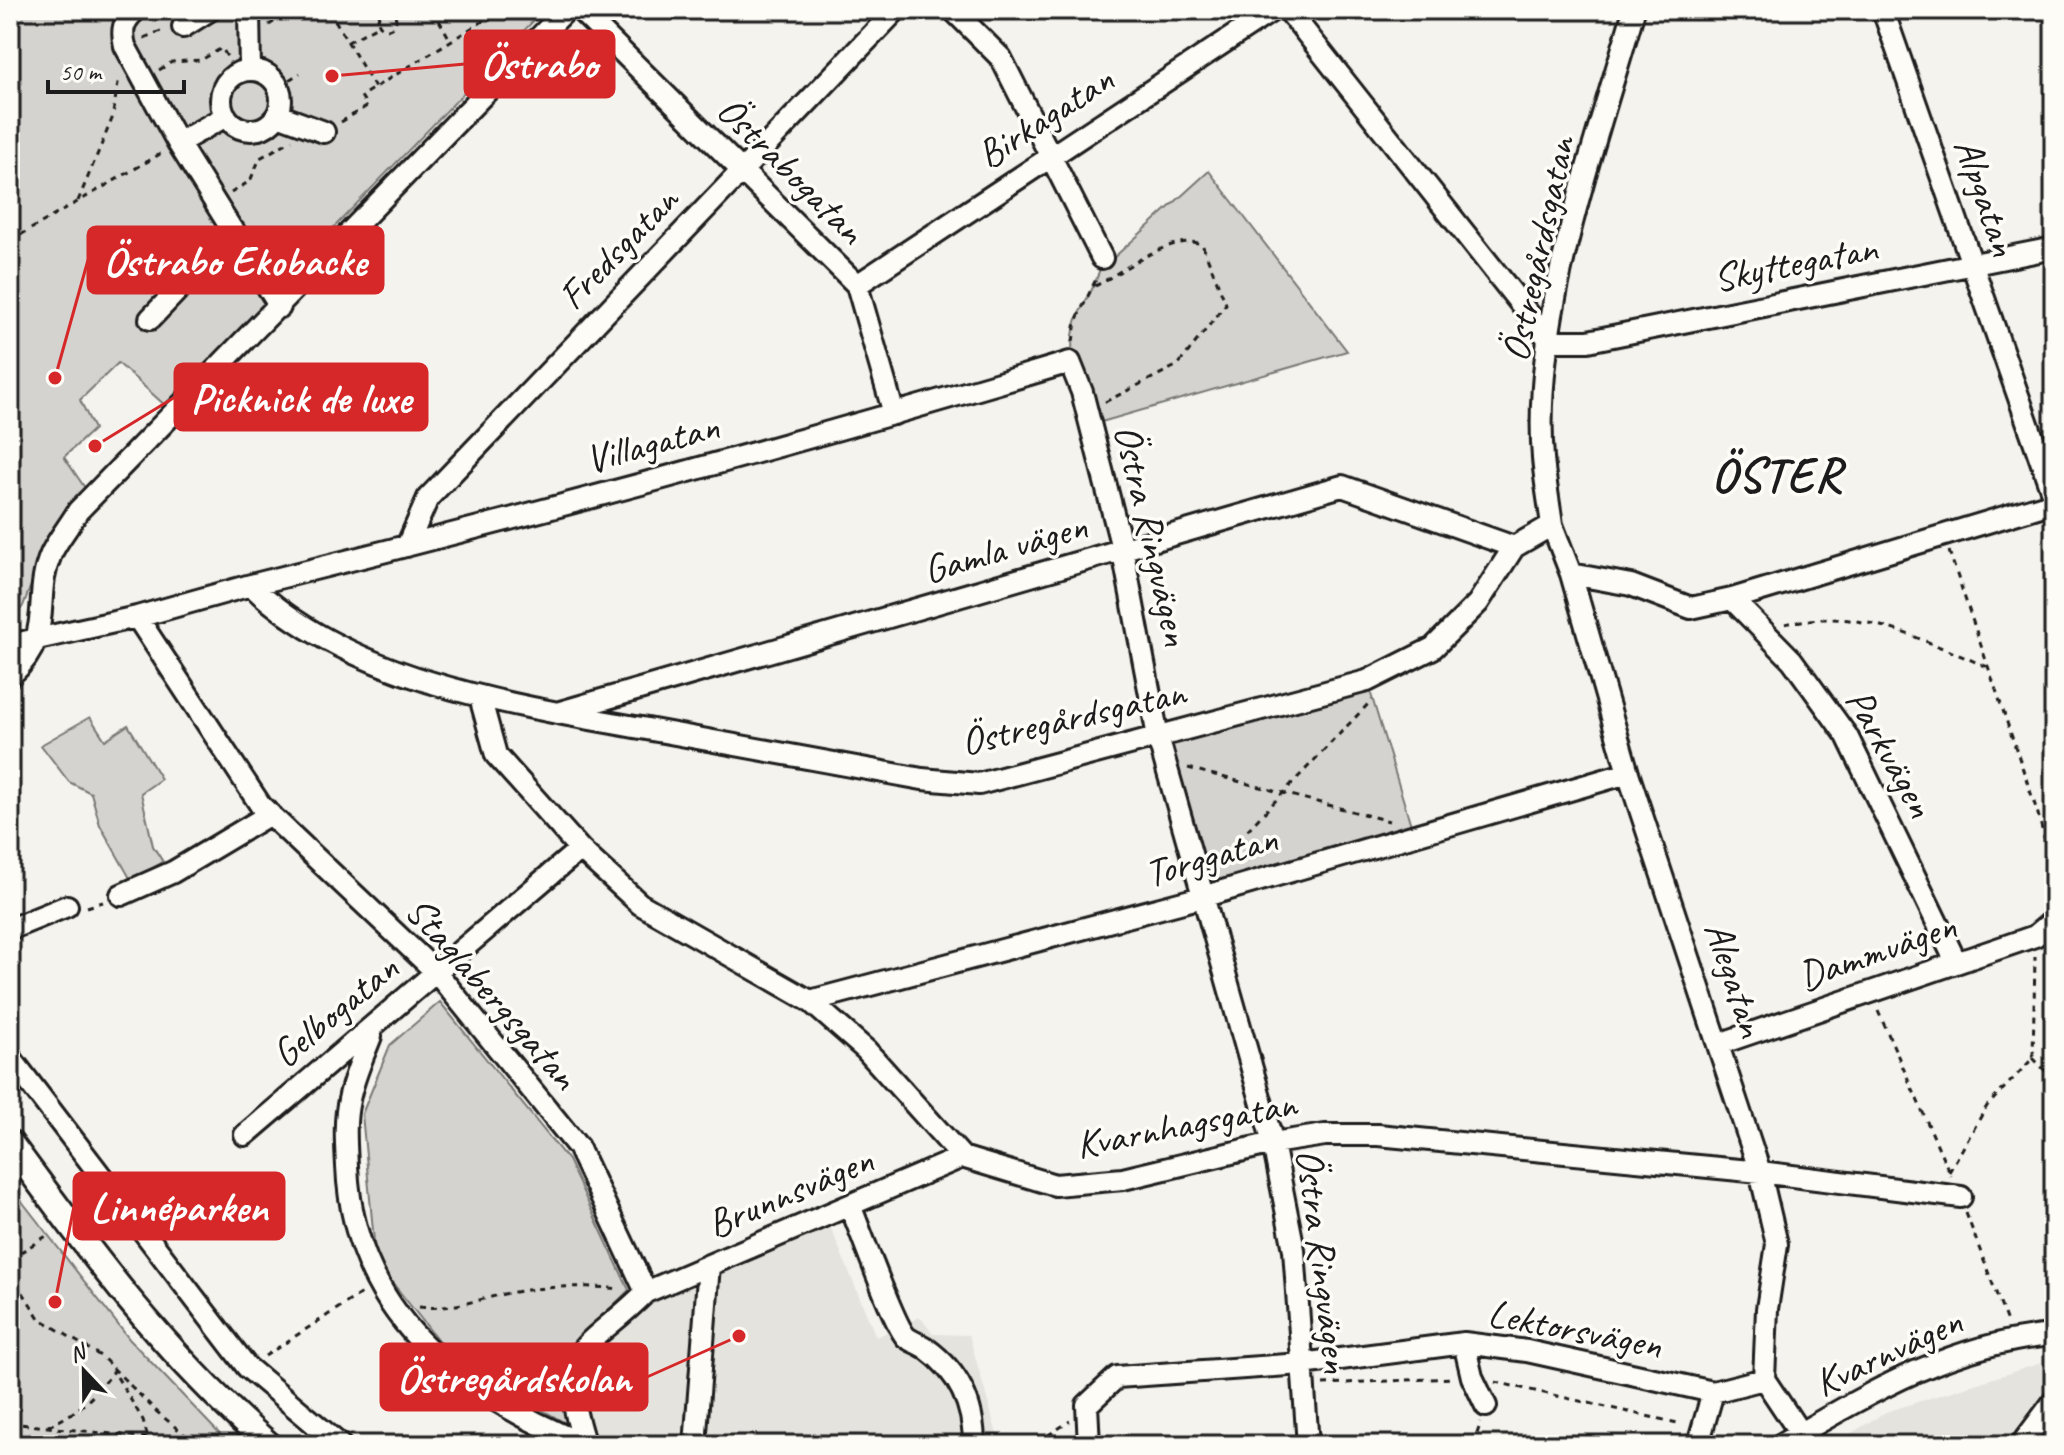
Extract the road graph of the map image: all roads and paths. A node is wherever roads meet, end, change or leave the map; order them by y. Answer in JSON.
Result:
{"nodes":[{"id":1,"x":136,"y":10,"type":"edge"},
{"id":2,"x":210,"y":10,"type":"edge"},
{"id":3,"x":249,"y":10,"type":"edge"},
{"id":4,"x":293,"y":10,"type":"edge"},
{"id":5,"x":329,"y":10,"type":"edge"},
{"id":6,"x":405,"y":10,"type":"edge"},
{"id":7,"x":433,"y":10,"type":"edge"},
{"id":8,"x":501,"y":10,"type":"edge"},
{"id":9,"x":566,"y":10,"type":"edge"},
{"id":10,"x":580,"y":10,"type":"edge"},
{"id":11,"x":896,"y":10,"type":"edge"},
{"id":12,"x":953,"y":10,"type":"edge"},
{"id":13,"x":1273,"y":10,"type":"edge"},
{"id":14,"x":1288,"y":10,"type":"edge"},
{"id":15,"x":1634,"y":10,"type":"edge"},
{"id":16,"x":1883,"y":10,"type":"edge"},
{"id":17,"x":396,"y":15,"type":"junction"},
{"id":18,"x":379,"y":25,"type":"junction"},
{"id":19,"x":183,"y":27,"type":"joint"},
{"id":20,"x":250,"y":37,"type":"junction"},
{"id":21,"x":451,"y":41,"type":"junction"},
{"id":22,"x":348,"y":42,"type":"junction"},
{"id":23,"x":125,"y":46,"type":"junction"},
{"id":24,"x":222,"y":48,"type":"dead end"},
{"id":25,"x":250,"y":70,"type":"junction"},
{"id":26,"x":156,"y":72,"type":"dead end"},
{"id":27,"x":300,"y":73,"type":"dead end"},
{"id":28,"x":279,"y":86,"type":"junction"},
{"id":29,"x":375,"y":88,"type":"junction"},
{"id":30,"x":226,"y":116,"type":"junction"},
{"id":31,"x":273,"y":120,"type":"junction"},
{"id":32,"x":318,"y":130,"type":"junction"},
{"id":33,"x":178,"y":143,"type":"junction"},
{"id":34,"x":280,"y":147,"type":"junction"},
{"id":35,"x":1048,"y":158,"type":"junction"},
{"id":36,"x":741,"y":172,"type":"junction"},
{"id":37,"x":78,"y":201,"type":"junction"},
{"id":38,"x":216,"y":202,"type":"junction"},
{"id":39,"x":234,"y":231,"type":"junction"},
{"id":40,"x":10,"y":241,"type":"edge"},
{"id":41,"x":2054,"y":248,"type":"edge"},
{"id":42,"x":1102,"y":258,"type":"joint"},
{"id":43,"x":1972,"y":264,"type":"junction"},
{"id":44,"x":857,"y":285,"type":"junction"},
{"id":45,"x":1095,"y":286,"type":"junction"},
{"id":46,"x":280,"y":307,"type":"junction"},
{"id":47,"x":150,"y":319,"type":"dead end"},
{"id":48,"x":1550,"y":341,"type":"junction"},
{"id":49,"x":1070,"y":362,"type":"junction"},
{"id":50,"x":1087,"y":411,"type":"junction"},
{"id":51,"x":894,"y":414,"type":"junction"},
{"id":52,"x":2054,"y":500,"type":"edge"},
{"id":53,"x":1552,"y":525,"type":"junction"},
{"id":54,"x":1943,"y":535,"type":"junction"},
{"id":55,"x":407,"y":546,"type":"junction"},
{"id":56,"x":1514,"y":547,"type":"junction"},
{"id":57,"x":1123,"y":552,"type":"junction"},
{"id":58,"x":1571,"y":574,"type":"junction"},
{"id":59,"x":251,"y":585,"type":"junction"},
{"id":60,"x":1732,"y":599,"type":"junction"},
{"id":61,"x":137,"y":617,"type":"junction"},
{"id":62,"x":1761,"y":629,"type":"junction"},
{"id":63,"x":38,"y":638,"type":"junction"},
{"id":64,"x":10,"y":645,"type":"edge"},
{"id":65,"x":1988,"y":667,"type":"junction"},
{"id":66,"x":1379,"y":675,"type":"junction"},
{"id":67,"x":10,"y":676,"type":"edge"},
{"id":68,"x":480,"y":697,"type":"junction"},
{"id":69,"x":557,"y":713,"type":"junction"},
{"id":70,"x":1158,"y":737,"type":"junction"},
{"id":71,"x":1165,"y":763,"type":"junction"},
{"id":72,"x":1628,"y":773,"type":"junction"},
{"id":73,"x":1282,"y":793,"type":"junction"},
{"id":74,"x":270,"y":814,"type":"junction"},
{"id":75,"x":1428,"y":831,"type":"junction"},
{"id":76,"x":580,"y":849,"type":"junction"},
{"id":77,"x":2054,"y":875,"type":"edge"},
{"id":78,"x":1200,"y":890,"type":"junction"},
{"id":79,"x":121,"y":895,"type":"joint"},
{"id":80,"x":67,"y":906,"type":"joint"},
{"id":81,"x":2054,"y":920,"type":"edge"},
{"id":82,"x":10,"y":929,"type":"edge"},
{"id":83,"x":2035,"y":936,"type":"junction"},
{"id":84,"x":1956,"y":962,"type":"junction"},
{"id":85,"x":436,"y":972,"type":"junction"},
{"id":86,"x":1869,"y":992,"type":"junction"},
{"id":87,"x":810,"y":1001,"type":"junction"},
{"id":88,"x":367,"y":1031,"type":"junction"},
{"id":89,"x":1719,"y":1044,"type":"junction"},
{"id":90,"x":10,"y":1057,"type":"edge"},
{"id":91,"x":2033,"y":1058,"type":"junction"},
{"id":92,"x":2054,"y":1080,"type":"edge"},
{"id":93,"x":245,"y":1135,"type":"dead end"},
{"id":94,"x":10,"y":1143,"type":"edge"},
{"id":95,"x":1273,"y":1143,"type":"junction"},
{"id":96,"x":962,"y":1157,"type":"junction"},
{"id":97,"x":1760,"y":1172,"type":"junction"},
{"id":98,"x":1949,"y":1172,"type":"junction"},
{"id":99,"x":75,"y":1176,"type":"dead end"},
{"id":100,"x":1961,"y":1197,"type":"junction"},
{"id":101,"x":86,"y":1205,"type":"dead end"},
{"id":102,"x":850,"y":1205,"type":"junction"},
{"id":103,"x":48,"y":1235,"type":"dead end"},
{"id":104,"x":10,"y":1259,"type":"edge"},
{"id":105,"x":709,"y":1265,"type":"junction"},
{"id":106,"x":10,"y":1272,"type":"edge"},
{"id":107,"x":376,"y":1284,"type":"junction"},
{"id":108,"x":646,"y":1292,"type":"junction"},
{"id":109,"x":387,"y":1303,"type":"junction"},
{"id":110,"x":2054,"y":1335,"type":"edge"},
{"id":111,"x":2014,"y":1340,"type":"junction"},
{"id":112,"x":1464,"y":1343,"type":"junction"},
{"id":113,"x":1302,"y":1364,"type":"junction"},
{"id":114,"x":247,"y":1367,"type":"junction"},
{"id":115,"x":114,"y":1371,"type":"junction"},
{"id":116,"x":1472,"y":1377,"type":"junction"},
{"id":117,"x":1764,"y":1379,"type":"junction"},
{"id":118,"x":1304,"y":1385,"type":"junction"},
{"id":119,"x":1713,"y":1392,"type":"junction"},
{"id":120,"x":2054,"y":1401,"type":"edge"},
{"id":121,"x":1486,"y":1406,"type":"joint"},
{"id":122,"x":1087,"y":1410,"type":"junction"},
{"id":123,"x":10,"y":1423,"type":"edge"},
{"id":124,"x":46,"y":1427,"type":"junction"},
{"id":125,"x":1800,"y":1433,"type":"junction"},
{"id":126,"x":1702,"y":1435,"type":"joint"},
{"id":127,"x":149,"y":1438,"type":"junction"},
{"id":128,"x":150,"y":1445,"type":"edge"},
{"id":129,"x":197,"y":1445,"type":"edge"},
{"id":130,"x":269,"y":1445,"type":"edge"},
{"id":131,"x":340,"y":1445,"type":"edge"},
{"id":132,"x":585,"y":1445,"type":"edge"},
{"id":133,"x":695,"y":1445,"type":"edge"},
{"id":134,"x":974,"y":1445,"type":"edge"},
{"id":135,"x":1053,"y":1445,"type":"edge"},
{"id":136,"x":1089,"y":1445,"type":"edge"},
{"id":137,"x":1308,"y":1445,"type":"edge"},
{"id":138,"x":1473,"y":1445,"type":"edge"},
{"id":139,"x":1780,"y":1445,"type":"edge"},
{"id":140,"x":2021,"y":1445,"type":"edge"}],
"edges":[{"from":1,"to":23,"type":"street"},
{"from":2,"to":19,"type":"street"},
{"from":3,"to":20,"type":"street"},
{"from":4,"to":20,"type":"path"},
{"from":5,"to":22,"type":"path"},
{"from":6,"to":17,"type":"path"},
{"from":7,"to":21,"type":"path"},
{"from":8,"to":21,"type":"path"},
{"from":9,"to":46,"type":"street"},
{"from":10,"to":36,"type":"street","name":"Östrabogatan"},
{"from":11,"to":36,"type":"street","name":"Fredsgatan"},
{"from":12,"to":35,"type":"street"},
{"from":13,"to":35,"type":"street","name":"Birkagatan"},
{"from":14,"to":48,"type":"street"},
{"from":15,"to":48,"type":"street","name":"Östregårdsgatan"},
{"from":16,"to":43,"type":"street","name":"Alpgatan"},
{"from":17,"to":18,"type":"path"},
{"from":17,"to":18,"type":"path"},
{"from":18,"to":22,"type":"path"},
{"from":19,"to":23,"type":"path"},
{"from":20,"to":25,"type":"street"},
{"from":21,"to":29,"type":"path"},
{"from":22,"to":29,"type":"path"},
{"from":23,"to":33,"type":"street"},
{"from":23,"to":37,"type":"path"},
{"from":24,"to":26,"type":"path"},
{"from":25,"to":28,"type":"street"},
{"from":25,"to":30,"type":"street"},
{"from":27,"to":28,"type":"path"},
{"from":28,"to":31,"type":"street"},
{"from":29,"to":32,"type":"path"},
{"from":30,"to":31,"type":"street"},
{"from":30,"to":33,"type":"street"},
{"from":31,"to":32,"type":"street"},
{"from":31,"to":34,"type":"path"},
{"from":32,"to":34,"type":"path"},
{"from":33,"to":37,"type":"path"},
{"from":33,"to":38,"type":"street"},
{"from":34,"to":38,"type":"path"},
{"from":35,"to":42,"type":"street"},
{"from":35,"to":44,"type":"street","name":"Birkagatan"},
{"from":36,"to":44,"type":"street","name":"Östrabogatan"},
{"from":36,"to":55,"type":"street","name":"Fredsgatan"},
{"from":37,"to":40,"type":"path"},
{"from":38,"to":39,"type":"street"},
{"from":39,"to":46,"type":"street"},
{"from":39,"to":47,"type":"street"},
{"from":41,"to":43,"type":"street","name":"Skyttegatan"},
{"from":42,"to":45,"type":"path"},
{"from":43,"to":48,"type":"street","name":"Skyttegatan"},
{"from":43,"to":52,"type":"street","name":"Alpgatan"},
{"from":44,"to":51,"type":"street","name":"Östrabogatan"},
{"from":45,"to":49,"type":"path"},
{"from":45,"to":50,"type":"path"},
{"from":46,"to":63,"type":"street"},
{"from":48,"to":53,"type":"street","name":"Östregårdsgatan"},
{"from":49,"to":50,"type":"street","name":"Östra Ringvägen"},
{"from":49,"to":51,"type":"street","name":"Villagatan"},
{"from":50,"to":57,"type":"street","name":"Östra Ringvägen"},
{"from":51,"to":55,"type":"street","name":"Villagatan"},
{"from":52,"to":54,"type":"street"},
{"from":53,"to":56,"type":"street","name":"Östregårdsgatan"},
{"from":53,"to":58,"type":"street","name":"Alegatan"},
{"from":54,"to":60,"type":"street"},
{"from":54,"to":65,"type":"path"},
{"from":55,"to":59,"type":"street","name":"Villagatan"},
{"from":56,"to":57,"type":"street","name":"Gamla vägen"},
{"from":56,"to":66,"type":"street","name":"Östregårdsgatan"},
{"from":57,"to":69,"type":"street","name":"Gamla vägen"},
{"from":57,"to":70,"type":"street","name":"Östra Ringvägen"},
{"from":58,"to":60,"type":"street"},
{"from":58,"to":72,"type":"street","name":"Alegatan"},
{"from":59,"to":61,"type":"street"},
{"from":59,"to":68,"type":"street","name":"Östregårdsgatan"},
{"from":60,"to":62,"type":"street","name":"Parkvägen"},
{"from":61,"to":63,"type":"street"},
{"from":61,"to":74,"type":"street","name":"Staglabergsgatan"},
{"from":62,"to":65,"type":"path"},
{"from":62,"to":84,"type":"street","name":"Parkvägen"},
{"from":63,"to":64,"type":"street"},
{"from":63,"to":67,"type":"street"},
{"from":65,"to":77,"type":"path"},
{"from":66,"to":70,"type":"street","name":"Östregårdsgatan"},
{"from":66,"to":73,"type":"path"},
{"from":68,"to":69,"type":"street","name":"Östregårdsgatan"},
{"from":68,"to":76,"type":"street"},
{"from":69,"to":70,"type":"street","name":"Östregårdsgatan"},
{"from":70,"to":71,"type":"street","name":"Östra Ringvägen"},
{"from":71,"to":73,"type":"path"},
{"from":71,"to":78,"type":"street","name":"Östra Ringvägen"},
{"from":72,"to":75,"type":"street","name":"Torggatan"},
{"from":72,"to":89,"type":"street","name":"Alegatan"},
{"from":73,"to":75,"type":"path"},
{"from":73,"to":78,"type":"path"},
{"from":74,"to":79,"type":"street"},
{"from":74,"to":85,"type":"street","name":"Staglabergsgatan"},
{"from":75,"to":78,"type":"street","name":"Torggatan"},
{"from":76,"to":85,"type":"street","name":"Gelbogatan"},
{"from":76,"to":87,"type":"street"},
{"from":78,"to":87,"type":"street","name":"Torggatan"},
{"from":78,"to":95,"type":"street","name":"Östra Ringvägen"},
{"from":79,"to":80,"type":"path"},
{"from":80,"to":82,"type":"street"},
{"from":81,"to":83,"type":"street","name":"Dammvägen"},
{"from":83,"to":84,"type":"street","name":"Dammvägen"},
{"from":83,"to":91,"type":"path"},
{"from":84,"to":86,"type":"street","name":"Dammvägen"},
{"from":85,"to":88,"type":"street","name":"Gelbogatan"},
{"from":85,"to":108,"type":"street","name":"Staglabergsgatan"},
{"from":86,"to":89,"type":"street","name":"Dammvägen"},
{"from":86,"to":98,"type":"path"},
{"from":87,"to":96,"type":"street"},
{"from":88,"to":93,"type":"street","name":"Gelbogatan"},
{"from":88,"to":107,"type":"street"},
{"from":89,"to":97,"type":"street","name":"Alegatan"},
{"from":90,"to":114,"type":"street"},
{"from":91,"to":92,"type":"path"},
{"from":91,"to":98,"type":"path"},
{"from":94,"to":130,"type":"main road"},
{"from":95,"to":96,"type":"street","name":"Kvarnhagsgatan"},
{"from":95,"to":97,"type":"street","name":"Kvarnhagsgatan"},
{"from":95,"to":113,"type":"street","name":"Östra Ringvägen"},
{"from":96,"to":102,"type":"street","name":"Brunnsvägen"},
{"from":97,"to":100,"type":"street","name":"Kvarnhagsgatan"},
{"from":97,"to":117,"type":"street","name":"Alegatan"},
{"from":98,"to":100,"type":"path"},
{"from":99,"to":101,"type":"path"},
{"from":100,"to":111,"type":"path"},
{"from":102,"to":105,"type":"street","name":"Brunnsvägen"},
{"from":102,"to":134,"type":"street"},
{"from":103,"to":104,"type":"path"},
{"from":105,"to":108,"type":"street","name":"Brunnsvägen"},
{"from":105,"to":133,"type":"street"},
{"from":106,"to":115,"type":"path"},
{"from":107,"to":109,"type":"street"},
{"from":107,"to":114,"type":"path"},
{"from":108,"to":109,"type":"path"},
{"from":108,"to":132,"type":"street"},
{"from":109,"to":132,"type":"street"},
{"from":110,"to":111,"type":"street","name":"Kvarnvägen"},
{"from":111,"to":125,"type":"street","name":"Kvarnvägen"},
{"from":112,"to":113,"type":"street","name":"Lektorsvägen"},
{"from":112,"to":116,"type":"street"},
{"from":112,"to":119,"type":"street","name":"Lektorsvägen"},
{"from":113,"to":118,"type":"street","name":"Östra Ringvägen"},
{"from":113,"to":122,"type":"street","name":"Lektorsvägen"},
{"from":114,"to":131,"type":"street"},
{"from":115,"to":124,"type":"path"},
{"from":115,"to":127,"type":"path"},
{"from":115,"to":129,"type":"path"},
{"from":116,"to":118,"type":"path"},
{"from":116,"to":121,"type":"street"},
{"from":116,"to":126,"type":"path"},
{"from":117,"to":119,"type":"street","name":"Lektorsvägen"},
{"from":117,"to":125,"type":"street"},
{"from":118,"to":137,"type":"street","name":"Östra Ringvägen"},
{"from":119,"to":126,"type":"street"},
{"from":120,"to":140,"type":"street"},
{"from":121,"to":138,"type":"path"},
{"from":122,"to":135,"type":"path"},
{"from":122,"to":136,"type":"street"},
{"from":123,"to":124,"type":"path"},
{"from":124,"to":127,"type":"path"},
{"from":125,"to":139,"type":"street"},
{"from":127,"to":128,"type":"path"}]}
